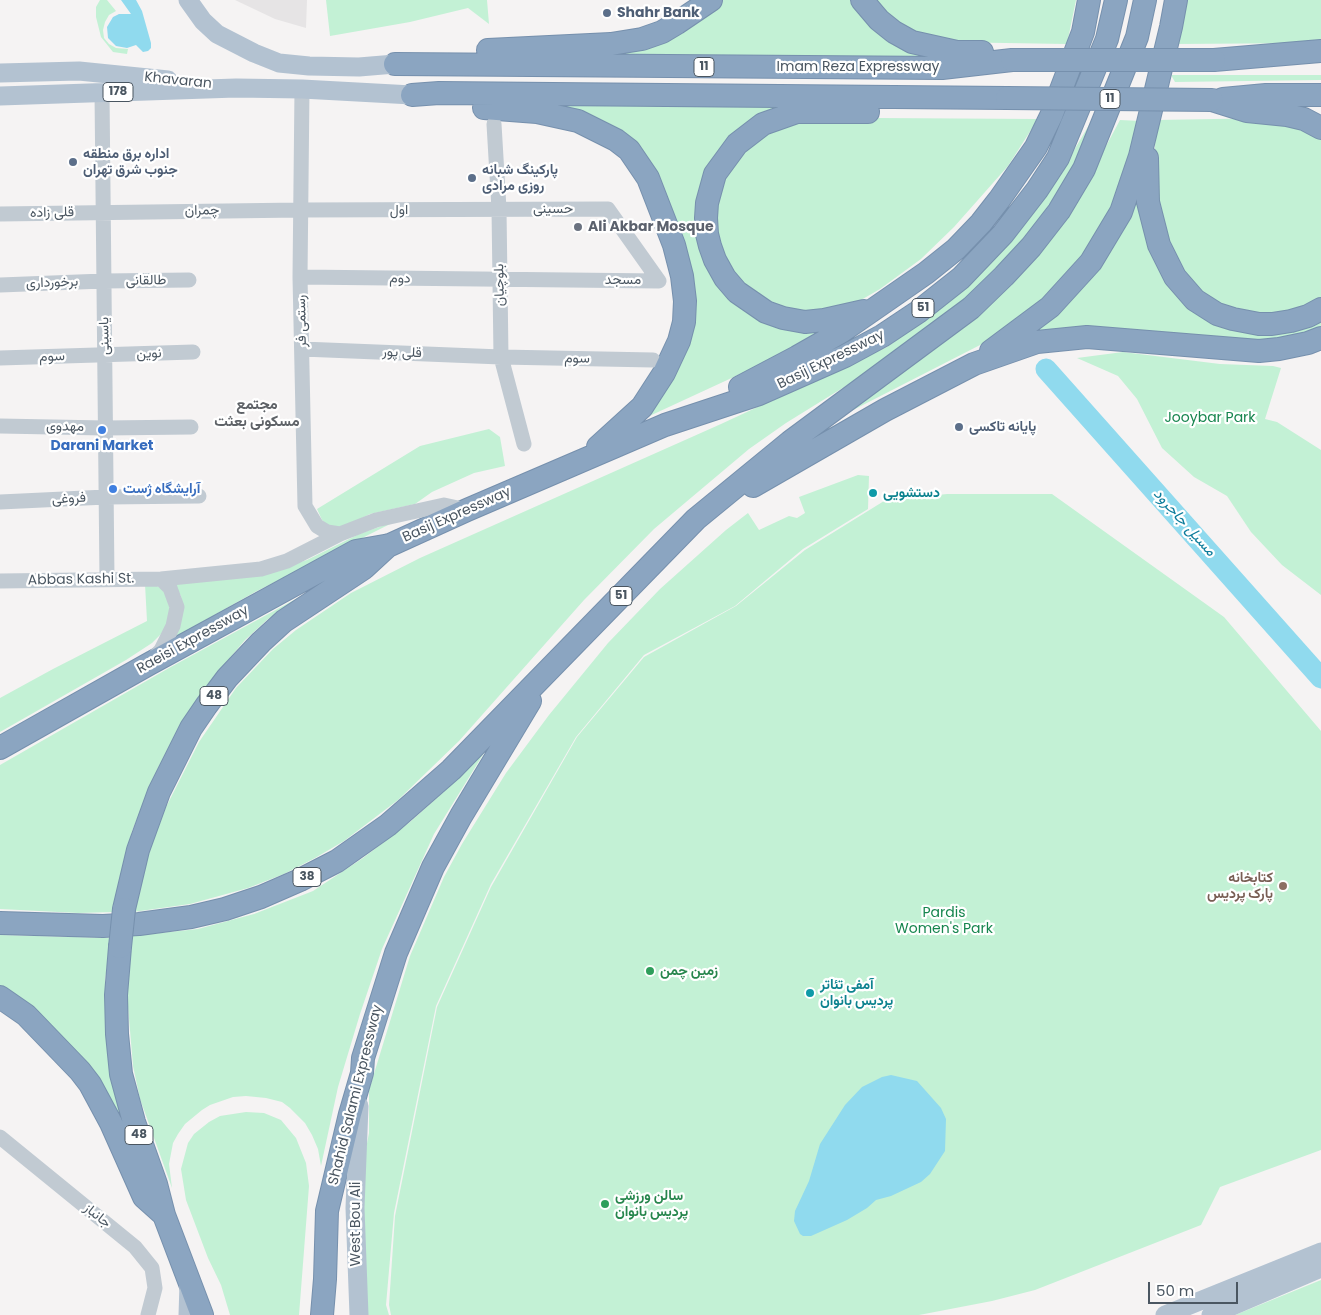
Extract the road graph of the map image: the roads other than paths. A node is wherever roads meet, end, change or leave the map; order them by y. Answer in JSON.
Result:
{"nodes":[{"id":1,"x":188,"y":0,"type":"edge"},
{"id":2,"x":711,"y":0,"type":"edge"},
{"id":3,"x":862,"y":0,"type":"edge"},
{"id":4,"x":1082,"y":0,"type":"edge"},
{"id":5,"x":1089,"y":0,"type":"edge"},
{"id":6,"x":1116,"y":0,"type":"edge"},
{"id":7,"x":1145,"y":0,"type":"edge"},
{"id":8,"x":1176,"y":0,"type":"edge"},
{"id":9,"x":1181,"y":0,"type":"edge"},
{"id":10,"x":1171,"y":27,"type":"junction"},
{"id":11,"x":1083,"y":32,"type":"junction"},
{"id":12,"x":1321,"y":51,"type":"edge"},
{"id":13,"x":1012,"y":60,"type":"junction"},
{"id":14,"x":1214,"y":60,"type":"junction"},
{"id":15,"x":1321,"y":60,"type":"edge"},
{"id":16,"x":395,"y":64,"type":"junction"},
{"id":17,"x":0,"y":73,"type":"edge"},
{"id":18,"x":236,"y":88,"type":"junction"},
{"id":19,"x":302,"y":89,"type":"junction"},
{"id":20,"x":102,"y":93,"type":"junction"},
{"id":21,"x":412,"y":95,"type":"junction"},
{"id":22,"x":1321,"y":95,"type":"edge"},
{"id":23,"x":0,"y":96,"type":"edge"},
{"id":24,"x":1007,"y":98,"type":"junction"},
{"id":25,"x":1212,"y":100,"type":"junction"},
{"id":26,"x":494,"y":124,"type":"dead end"},
{"id":27,"x":1321,"y":128,"type":"edge"},
{"id":28,"x":1146,"y":129,"type":"junction"},
{"id":29,"x":499,"y":209,"type":"junction"},
{"id":30,"x":300,"y":210,"type":"junction"},
{"id":31,"x":608,"y":210,"type":"joint"},
{"id":32,"x":104,"y":213,"type":"junction"},
{"id":33,"x":0,"y":214,"type":"edge"},
{"id":34,"x":300,"y":277,"type":"junction"},
{"id":35,"x":189,"y":280,"type":"dead end"},
{"id":36,"x":500,"y":280,"type":"junction"},
{"id":37,"x":104,"y":281,"type":"junction"},
{"id":38,"x":0,"y":285,"type":"edge"},
{"id":39,"x":875,"y":308,"type":"junction"},
{"id":40,"x":1321,"y":309,"type":"edge"},
{"id":41,"x":1321,"y":338,"type":"edge"},
{"id":42,"x":302,"y":349,"type":"junction"},
{"id":43,"x":193,"y":352,"type":"dead end"},
{"id":44,"x":105,"y":355,"type":"junction"},
{"id":45,"x":501,"y":357,"type":"junction"},
{"id":46,"x":0,"y":358,"type":"edge"},
{"id":47,"x":653,"y":360,"type":"dead end"},
{"id":48,"x":974,"y":364,"type":"junction"},
{"id":49,"x":665,"y":425,"type":"junction"},
{"id":50,"x":0,"y":426,"type":"edge"},
{"id":51,"x":191,"y":427,"type":"dead end"},
{"id":52,"x":105,"y":428,"type":"junction"},
{"id":53,"x":524,"y":444,"type":"dead end"},
{"id":54,"x":584,"y":460,"type":"junction"},
{"id":55,"x":199,"y":496,"type":"dead end"},
{"id":56,"x":106,"y":497,"type":"junction"},
{"id":57,"x":0,"y":502,"type":"edge"},
{"id":58,"x":467,"y":510,"type":"junction"},
{"id":59,"x":696,"y":519,"type":"junction"},
{"id":60,"x":340,"y":534,"type":"junction"},
{"id":61,"x":390,"y":545,"type":"junction"},
{"id":62,"x":107,"y":579,"type":"junction"},
{"id":63,"x":161,"y":579,"type":"junction"},
{"id":64,"x":0,"y":581,"type":"edge"},
{"id":65,"x":149,"y":664,"type":"junction"},
{"id":66,"x":545,"y":674,"type":"junction"},
{"id":67,"x":0,"y":748,"type":"edge"},
{"id":68,"x":0,"y":923,"type":"edge"},
{"id":69,"x":0,"y":996,"type":"edge"},
{"id":70,"x":362,"y":1073,"type":"junction"},
{"id":71,"x":0,"y":1137,"type":"edge"},
{"id":72,"x":164,"y":1215,"type":"junction"},
{"id":73,"x":1321,"y":1252,"type":"edge"},
{"id":74,"x":1321,"y":1268,"type":"edge"},
{"id":75,"x":189,"y":1280,"type":"junction"},
{"id":76,"x":148,"y":1315,"type":"edge"},
{"id":77,"x":188,"y":1315,"type":"edge"},
{"id":78,"x":202,"y":1315,"type":"edge"},
{"id":79,"x":322,"y":1315,"type":"edge"},
{"id":80,"x":359,"y":1315,"type":"edge"},
{"id":81,"x":1165,"y":1315,"type":"edge"},
{"id":82,"x":1211,"y":1315,"type":"edge"}],
"edges":[{"from":1,"to":16,"type":"main road"},
{"from":2,"to":16,"type":"highway"},
{"from":3,"to":13,"type":"highway"},
{"from":4,"to":11,"type":"highway"},
{"from":5,"to":11,"type":"highway"},
{"from":6,"to":49,"type":"highway","name":"Basij Expressway","number":"51"},
{"from":7,"to":59,"type":"highway","number":"51"},
{"from":8,"to":10,"type":"highway"},
{"from":9,"to":10,"type":"highway"},
{"from":10,"to":28,"type":"highway"},
{"from":11,"to":39,"type":"highway"},
{"from":12,"to":14,"type":"highway"},
{"from":13,"to":14,"type":"highway","name":"Imam Reza Expressway","number":"11","bridge":true},
{"from":13,"to":16,"type":"highway","name":"Imam Reza Expressway","number":"11"},
{"from":14,"to":15,"type":"highway","name":"Imam Reza Expressway","number":"11"},
{"from":17,"to":18,"type":"main road","name":"Khavaran","number":"178"},
{"from":18,"to":19,"type":"main road","name":"Khavaran","number":"178"},
{"from":18,"to":20,"type":"main road","name":"Khavaran","number":"178"},
{"from":19,"to":21,"type":"main road","name":"Khavaran","number":"178"},
{"from":19,"to":30,"type":"street","name":"رستمی فر"},
{"from":20,"to":23,"type":"main road","name":"Khavaran","number":"178"},
{"from":20,"to":32,"type":"street","name":"یاسینی"},
{"from":21,"to":24,"type":"highway","name":"Imam Reza Expressway","number":"11"},
{"from":21,"to":54,"type":"highway"},
{"from":22,"to":25,"type":"highway","name":"Imam Reza Expressway","number":"11"},
{"from":24,"to":25,"type":"highway","name":"Imam Reza Expressway","number":"11","bridge":true},
{"from":24,"to":39,"type":"highway"},
{"from":25,"to":27,"type":"highway"},
{"from":26,"to":29,"type":"street","name":"بلوچیان"},
{"from":28,"to":40,"type":"highway"},
{"from":28,"to":48,"type":"highway"},
{"from":29,"to":30,"type":"street","name":"اول"},
{"from":29,"to":31,"type":"street","name":"حسینی"},
{"from":29,"to":36,"type":"street","name":"بلوچیان"},
{"from":30,"to":32,"type":"street","name":"چمران"},
{"from":30,"to":34,"type":"street","name":"رستمی فر"},
{"from":31,"to":36,"type":"street","name":"مسجد"},
{"from":32,"to":33,"type":"street","name":"قلی زاده"},
{"from":32,"to":37,"type":"street","name":"یاسینی"},
{"from":34,"to":36,"type":"street","name":"دوم"},
{"from":34,"to":42,"type":"street","name":"رستمی فر"},
{"from":35,"to":37,"type":"street","name":"طالقانی"},
{"from":36,"to":45,"type":"street","name":"بلوچیان"},
{"from":37,"to":38,"type":"street","name":"برخورداری"},
{"from":37,"to":44,"type":"street","name":"یاسینی"},
{"from":39,"to":49,"type":"highway"},
{"from":41,"to":48,"type":"highway"},
{"from":42,"to":45,"type":"street","name":"قلی پور"},
{"from":42,"to":60,"type":"street","name":"رستمی فر"},
{"from":43,"to":44,"type":"street","name":"نوین"},
{"from":44,"to":46,"type":"street","name":"سوم"},
{"from":44,"to":52,"type":"street","name":"یاسینی"},
{"from":45,"to":47,"type":"street","name":"سوم"},
{"from":45,"to":53,"type":"street","name":"بلوچیان"},
{"from":48,"to":59,"type":"highway"},
{"from":49,"to":54,"type":"highway","name":"Basij Expressway","number":"51"},
{"from":50,"to":52,"type":"street","name":"مهدوی"},
{"from":51,"to":52,"type":"street","name":"مهدوی"},
{"from":52,"to":56,"type":"street","name":"یاسینی"},
{"from":54,"to":58,"type":"highway","name":"Basij Expressway","number":"51"},
{"from":55,"to":56,"type":"street","name":"فروغی"},
{"from":56,"to":57,"type":"street","name":"فروغی"},
{"from":56,"to":62,"type":"street","name":"یاسینی"},
{"from":58,"to":60,"type":"street","name":"Abbas Kashi St."},
{"from":58,"to":61,"type":"highway","name":"Basij Expressway","number":"51"},
{"from":59,"to":66,"type":"highway","number":"51"},
{"from":60,"to":63,"type":"street","name":"Abbas Kashi St."},
{"from":61,"to":65,"type":"highway","name":"Raeisi Expressway"},
{"from":61,"to":72,"type":"highway","number":"48","bridge":true},
{"from":62,"to":63,"type":"street","name":"Abbas Kashi St."},
{"from":62,"to":64,"type":"street","name":"Abbas Kashi St."},
{"from":63,"to":65,"type":"street"},
{"from":65,"to":67,"type":"highway","name":"Raeisi Expressway"},
{"from":66,"to":68,"type":"highway","number":"38"},
{"from":66,"to":70,"type":"highway","name":"Shahid Salami Expressway"},
{"from":69,"to":72,"type":"highway"},
{"from":70,"to":79,"type":"highway","name":"Shahid Salami Expressway"},
{"from":70,"to":80,"type":"main road","name":"West Bou Ali"},
{"from":71,"to":76,"type":"street","name":"جانباز"},
{"from":72,"to":75,"type":"highway","number":"48"},
{"from":73,"to":81,"type":"main road"},
{"from":74,"to":82,"type":"main road"},
{"from":75,"to":77,"type":"main road"},
{"from":75,"to":78,"type":"highway","number":"48"}]}
